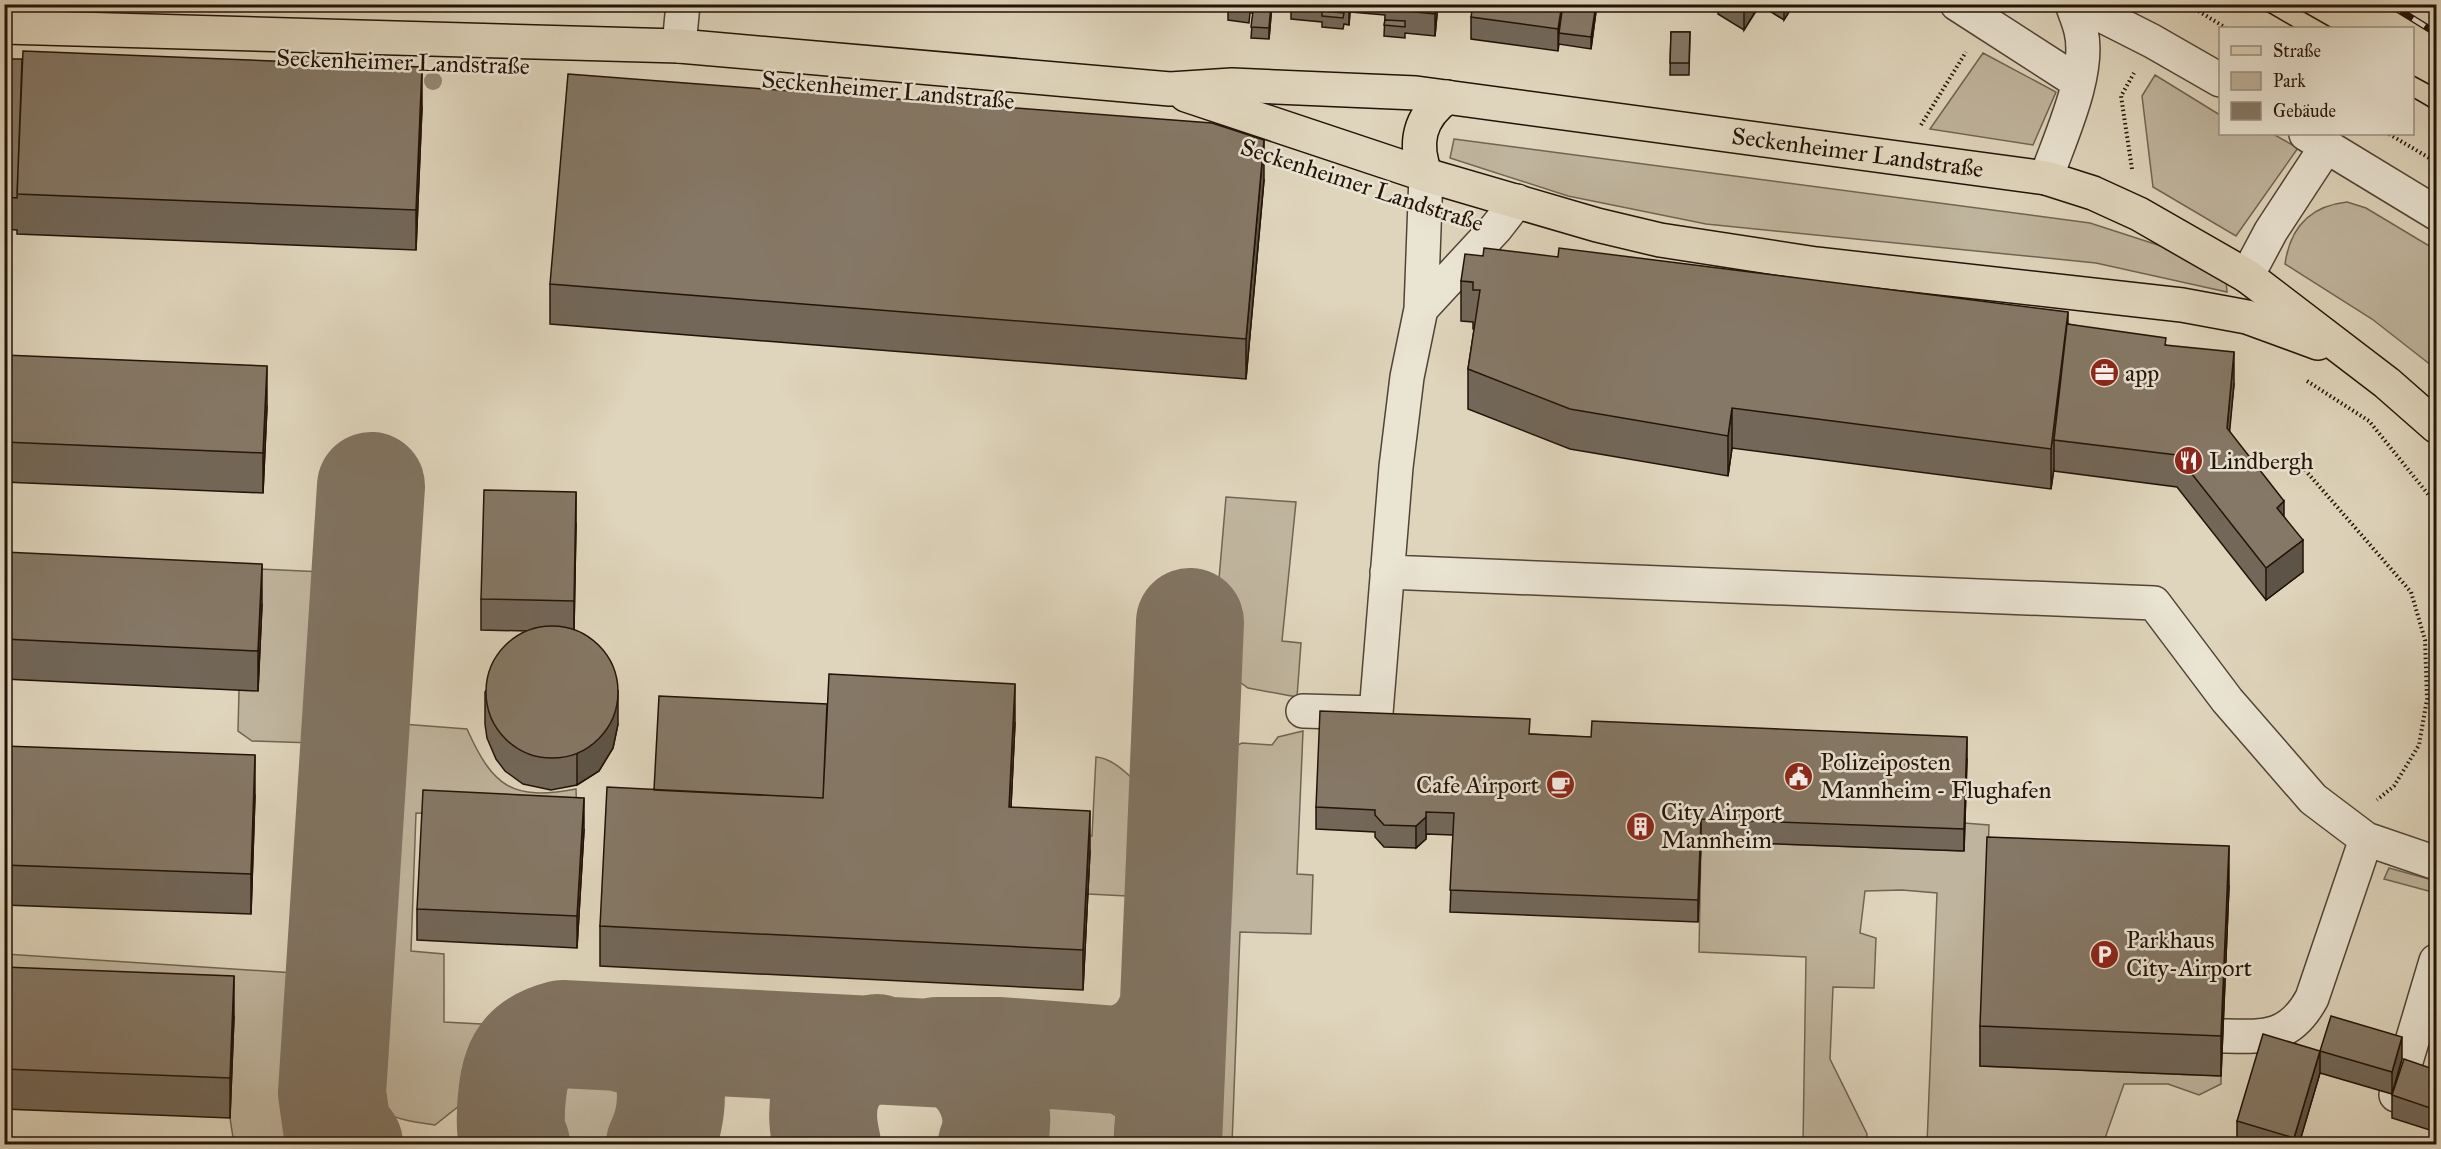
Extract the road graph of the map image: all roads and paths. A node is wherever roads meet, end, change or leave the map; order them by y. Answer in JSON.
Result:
{"nodes":[{"id":1,"x":683,"y":4,"type":"edge"},
{"id":2,"x":1957,"y":4,"type":"edge"},
{"id":3,"x":2072,"y":4,"type":"edge"},
{"id":4,"x":2079,"y":4,"type":"edge"},
{"id":5,"x":2187,"y":4,"type":"edge"},
{"id":6,"x":1984,"y":23,"type":"junction"},
{"id":7,"x":4,"y":27,"type":"edge"},
{"id":8,"x":2224,"y":27,"type":"edge"},
{"id":9,"x":2152,"y":41,"type":"junction"},
{"id":10,"x":679,"y":46,"type":"junction"},
{"id":11,"x":2219,"y":79,"type":"edge"},
{"id":12,"x":2078,"y":82,"type":"junction"},
{"id":13,"x":1170,"y":89,"type":"junction"},
{"id":14,"x":1447,"y":97,"type":"junction"},
{"id":15,"x":2391,"y":135,"type":"edge"},
{"id":16,"x":2316,"y":140,"type":"edge"},
{"id":17,"x":1900,"y":158,"type":"junction"},
{"id":18,"x":2436,"y":162,"type":"edge"},
{"id":19,"x":2133,"y":172,"type":"dead end"},
{"id":20,"x":1426,"y":175,"type":"junction"},
{"id":21,"x":2046,"y":178,"type":"junction"},
{"id":22,"x":1517,"y":201,"type":"junction"},
{"id":23,"x":2436,"y":213,"type":"edge"},
{"id":24,"x":2247,"y":276,"type":"junction"},
{"id":25,"x":1421,"y":309,"type":"junction"},
{"id":26,"x":2247,"y":317,"type":"junction"},
{"id":27,"x":2352,"y":357,"type":"junction"},
{"id":28,"x":2302,"y":378,"type":"dead end"},
{"id":29,"x":2436,"y":426,"type":"edge"},
{"id":30,"x":2299,"y":463,"type":"dead end"},
{"id":31,"x":2436,"y":504,"type":"edge"},
{"id":32,"x":1387,"y":572,"type":"junction"},
{"id":33,"x":1304,"y":711,"type":"dead end"},
{"id":34,"x":2354,"y":831,"type":"junction"},
{"id":35,"x":2436,"y":863,"type":"edge"},
{"id":36,"x":2436,"y":961,"type":"edge"},
{"id":37,"x":2223,"y":1036,"type":"edge"},
{"id":38,"x":2396,"y":1095,"type":"edge"}],
"edges":[{"from":1,"to":10,"type":"street"},
{"from":2,"to":6,"type":"street"},
{"from":3,"to":12,"type":"street"},
{"from":4,"to":9,"type":"street"},
{"from":5,"to":8,"type":"path"},
{"from":6,"to":12,"type":"street"},
{"from":6,"to":17,"type":"path"},
{"from":7,"to":10,"type":"main road","name":"Seckenheimer Landstraße"},
{"from":9,"to":11,"type":"street"},
{"from":9,"to":19,"type":"path"},
{"from":10,"to":13,"type":"main road","name":"Seckenheimer Landstraße"},
{"from":12,"to":21,"type":"street"},
{"from":13,"to":14,"type":"main road","name":"Seckenheimer Landstraße"},
{"from":13,"to":20,"type":"main road","name":"Seckenheimer Landstraße"},
{"from":14,"to":17,"type":"main road","name":"Seckenheimer Landstraße"},
{"from":14,"to":20,"type":"main road"},
{"from":15,"to":18,"type":"path"},
{"from":16,"to":23,"type":"street"},
{"from":16,"to":24,"type":"street"},
{"from":17,"to":21,"type":"main road","name":"Seckenheimer Landstraße"},
{"from":20,"to":22,"type":"main road","name":"Seckenheimer Landstraße"},
{"from":20,"to":25,"type":"street"},
{"from":21,"to":24,"type":"main road","name":"Seckenheimer Landstraße"},
{"from":22,"to":25,"type":"street"},
{"from":22,"to":26,"type":"main road","name":"Seckenheimer Landstraße"},
{"from":24,"to":26,"type":"main road"},
{"from":24,"to":27,"type":"main road","name":"Seckenheimer Landstraße"},
{"from":25,"to":32,"type":"street"},
{"from":26,"to":27,"type":"main road","name":"Seckenheimer Landstraße"},
{"from":27,"to":29,"type":"main road","name":"Seckenheimer Landstraße"},
{"from":28,"to":31,"type":"path"},
{"from":30,"to":34,"type":"path"},
{"from":32,"to":33,"type":"street"},
{"from":32,"to":34,"type":"street"},
{"from":34,"to":35,"type":"street"},
{"from":34,"to":37,"type":"street"},
{"from":36,"to":38,"type":"street"}]}
